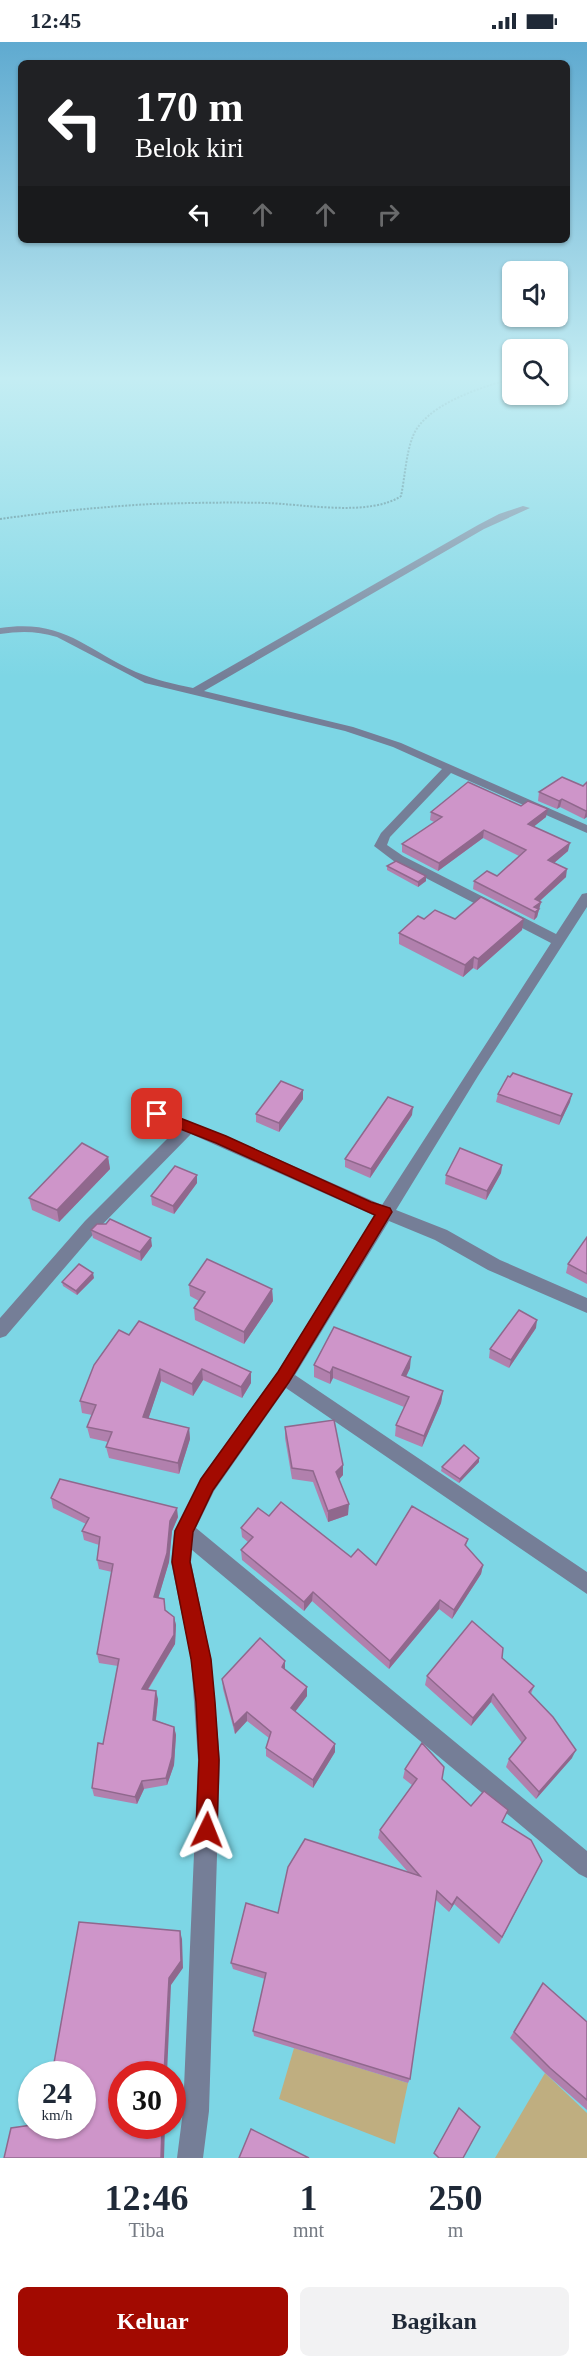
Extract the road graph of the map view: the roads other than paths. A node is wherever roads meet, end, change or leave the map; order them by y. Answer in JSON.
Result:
{"nodes":[{"id":1,"x":526,"y":508,"type":"dead end"},
{"id":2,"x":0,"y":631,"type":"edge"},
{"id":3,"x":195,"y":692,"type":"junction"},
{"id":4,"x":450,"y":767,"type":"junction"},
{"id":5,"x":587,"y":829,"type":"edge"},
{"id":6,"x":587,"y":897,"type":"edge"},
{"id":7,"x":558,"y":942,"type":"junction"},
{"id":8,"x":142,"y":1109,"type":"dead end"},
{"id":9,"x":189,"y":1127,"type":"junction"},
{"id":10,"x":385,"y":1212,"type":"junction"},
{"id":11,"x":587,"y":1306,"type":"edge"},
{"id":12,"x":0,"y":1331,"type":"edge"},
{"id":13,"x":284,"y":1377,"type":"junction"},
{"id":14,"x":184,"y":1531,"type":"junction"},
{"id":15,"x":587,"y":1584,"type":"edge"},
{"id":16,"x":587,"y":1866,"type":"edge"},
{"id":17,"x":190,"y":2158,"type":"edge"}],
"edges":[{"from":1,"to":3,"type":"street"},
{"from":2,"to":3,"type":"street"},
{"from":3,"to":4,"type":"street"},
{"from":4,"to":5,"type":"street"},
{"from":4,"to":7,"type":"street"},
{"from":6,"to":7,"type":"street"},
{"from":7,"to":10,"type":"street"},
{"from":8,"to":9,"type":"street"},
{"from":9,"to":10,"type":"street"},
{"from":9,"to":12,"type":"street"},
{"from":10,"to":11,"type":"street"},
{"from":10,"to":13,"type":"street"},
{"from":13,"to":14,"type":"street"},
{"from":13,"to":15,"type":"street"},
{"from":14,"to":16,"type":"street"},
{"from":14,"to":17,"type":"street"}]}
